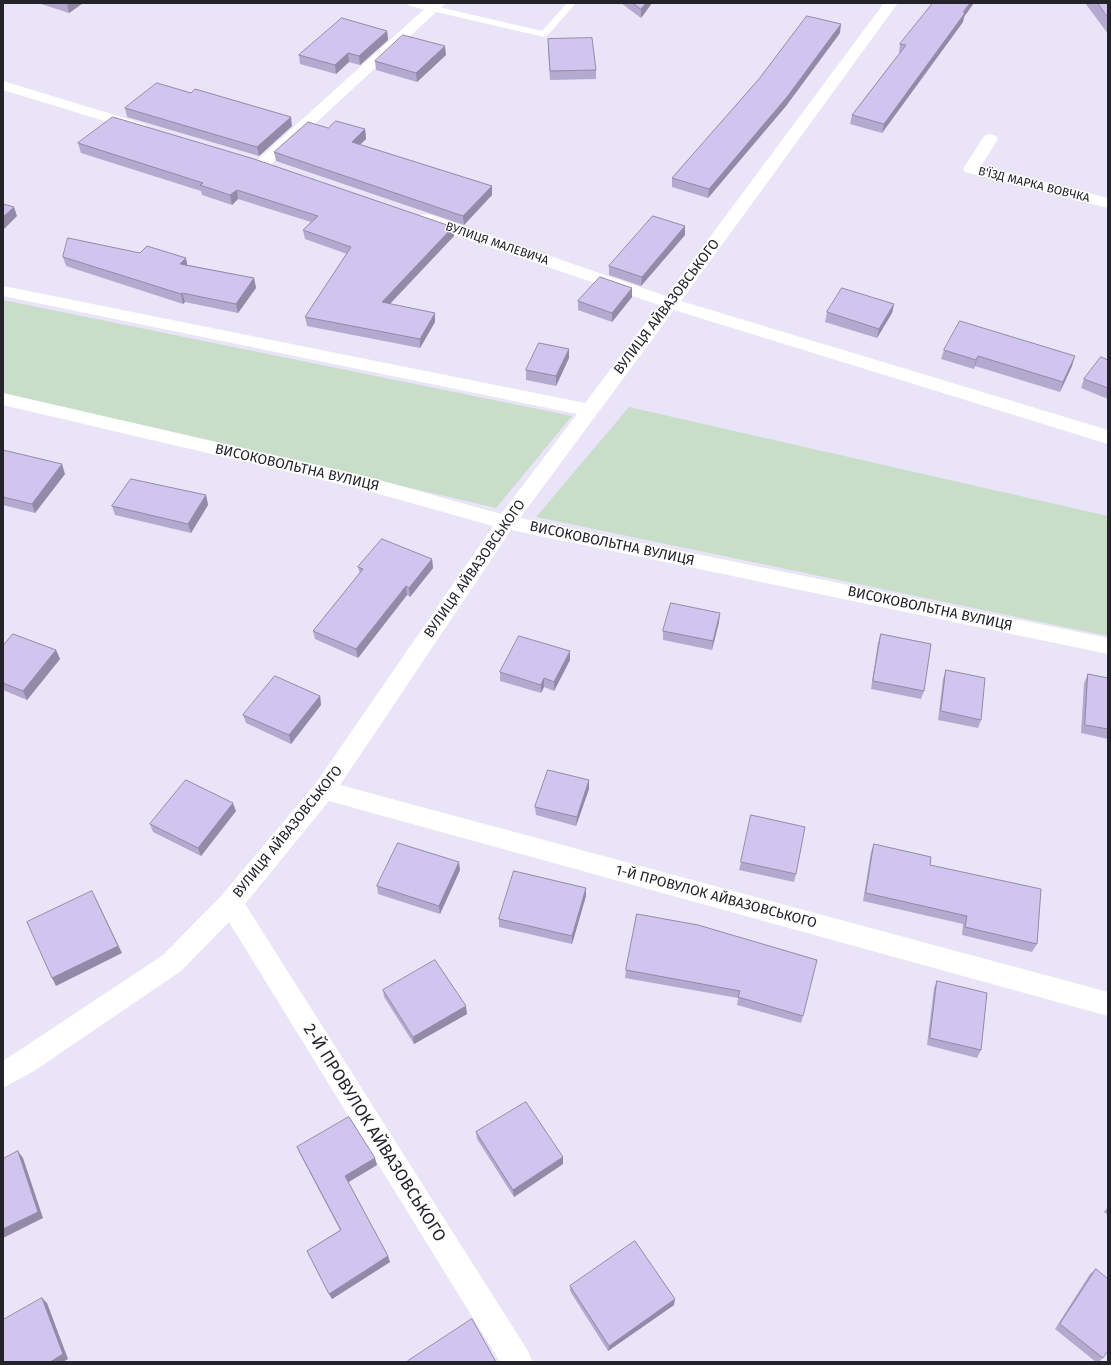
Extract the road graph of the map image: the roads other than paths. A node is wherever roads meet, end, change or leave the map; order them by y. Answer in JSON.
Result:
{"nodes":[{"id":1,"x":410,"y":3,"type":"edge"},
{"id":2,"x":572,"y":3,"type":"edge"},
{"id":3,"x":890,"y":3,"type":"edge"},
{"id":4,"x":436,"y":6,"type":"edge"},
{"id":5,"x":3,"y":85,"type":"edge"},
{"id":6,"x":155,"y":131,"type":"edge"},
{"id":7,"x":990,"y":139,"type":"dead end"},
{"id":8,"x":262,"y":164,"type":"edge"},
{"id":9,"x":1108,"y":203,"type":"edge"},
{"id":10,"x":413,"y":216,"type":"edge"},
{"id":11,"x":3,"y":291,"type":"edge"},
{"id":12,"x":670,"y":303,"type":"junction"},
{"id":13,"x":3,"y":399,"type":"edge"},
{"id":14,"x":590,"y":410,"type":"junction"},
{"id":15,"x":1108,"y":437,"type":"edge"},
{"id":16,"x":506,"y":522,"type":"junction"},
{"id":17,"x":1108,"y":646,"type":"edge"},
{"id":18,"x":324,"y":790,"type":"junction"},
{"id":19,"x":231,"y":903,"type":"junction"},
{"id":20,"x":1108,"y":1004,"type":"edge"},
{"id":21,"x":3,"y":1075,"type":"edge"},
{"id":22,"x":517,"y":1362,"type":"edge"}],
"edges":[{"from":1,"to":4,"type":"lane"},
{"from":2,"to":4,"type":"lane"},
{"from":3,"to":12,"type":"street","name":"ВУЛИЦЯ АЙВАЗОВСЬКОГО"},
{"from":4,"to":8,"type":"street"},
{"from":5,"to":6,"type":"street"},
{"from":7,"to":9,"type":"street","name":"В'ЇЗД МАРКА ВОВЧКА"},
{"from":10,"to":12,"type":"street","name":"ВУЛИЦЯ МАЛЕВИЧА"},
{"from":11,"to":14,"type":"street"},
{"from":12,"to":14,"type":"street","name":"ВУЛИЦЯ АЙВАЗОВСЬКОГО"},
{"from":12,"to":15,"type":"street"},
{"from":13,"to":16,"type":"street","name":"ВИСОКОВОЛЬТНА ВУЛИЦЯ"},
{"from":14,"to":16,"type":"street","name":"ВУЛИЦЯ АЙВАЗОВСЬКОГО"},
{"from":16,"to":17,"type":"street","name":"ВИСОКОВОЛЬТНА ВУЛИЦЯ"},
{"from":16,"to":18,"type":"street","name":"ВУЛИЦЯ АЙВАЗОВСЬКОГО"},
{"from":18,"to":19,"type":"street","name":"ВУЛИЦЯ АЙВАЗОВСЬКОГО"},
{"from":18,"to":20,"type":"street","name":"1-Й ПРОВУЛОК АЙВАЗОВСЬКОГО"},
{"from":19,"to":21,"type":"street","name":"ВУЛИЦЯ АЙВАЗОВСЬКОГО"},
{"from":19,"to":22,"type":"street","name":"2-Й ПРОВУЛОК АЙВАЗОВСЬКОГО"}]}
